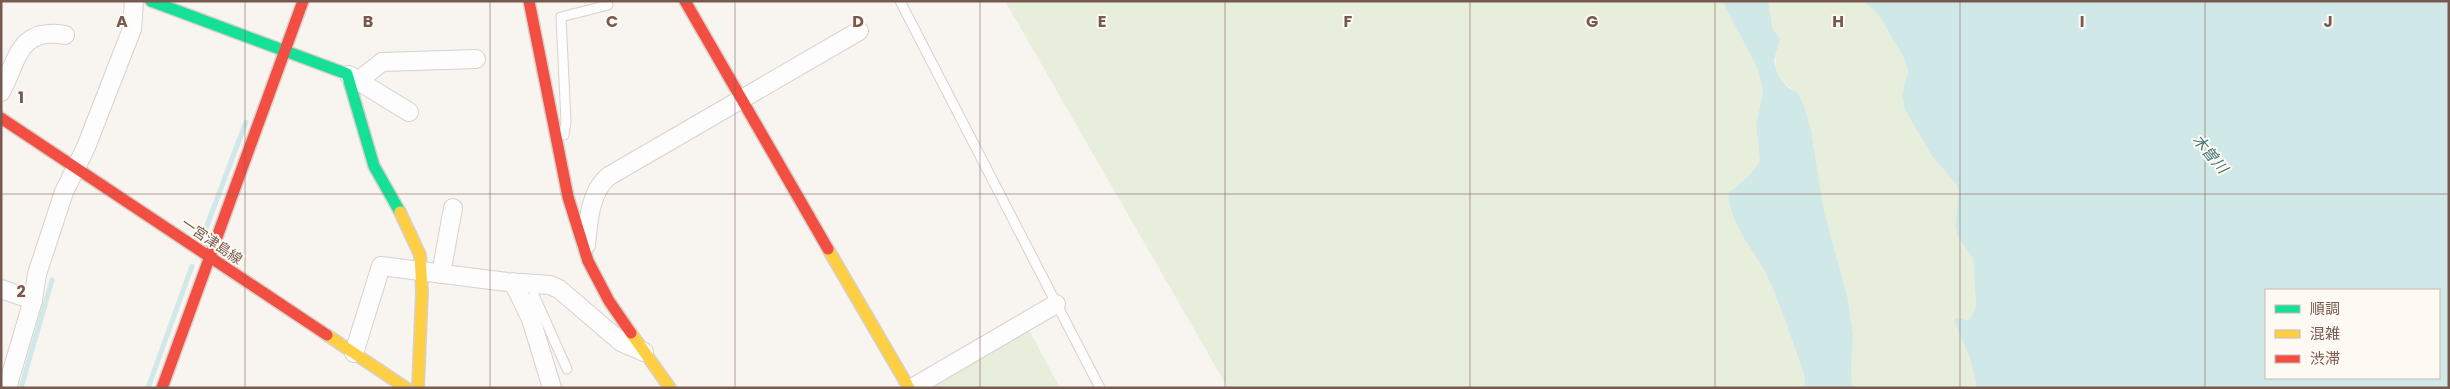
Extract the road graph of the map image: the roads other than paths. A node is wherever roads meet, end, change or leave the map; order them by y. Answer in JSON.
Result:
{"nodes":[{"id":1,"x":151,"y":1,"type":"edge"},
{"id":2,"x":303,"y":1,"type":"edge"},
{"id":3,"x":529,"y":1,"type":"edge"},
{"id":4,"x":686,"y":1,"type":"edge"},
{"id":5,"x":900,"y":1,"type":"edge"},
{"id":6,"x":129,"y":2,"type":"edge"},
{"id":7,"x":608,"y":5,"type":"dead end"},
{"id":8,"x":859,"y":31,"type":"dead end"},
{"id":9,"x":66,"y":35,"type":"dead end"},
{"id":10,"x":285,"y":50,"type":"junction"},
{"id":11,"x":476,"y":60,"type":"dead end"},
{"id":12,"x":353,"y":77,"type":"junction"},
{"id":13,"x":1,"y":92,"type":"edge"},
{"id":14,"x":741,"y":99,"type":"junction"},
{"id":15,"x":409,"y":112,"type":"dead end"},
{"id":16,"x":1,"y":118,"type":"edge"},
{"id":17,"x":561,"y":158,"type":"junction"},
{"id":18,"x":76,"y":168,"type":"junction"},
{"id":19,"x":457,"y":215,"type":"dead end"},
{"id":20,"x":585,"y":253,"type":"junction"},
{"id":21,"x":210,"y":258,"type":"junction"},
{"id":22,"x":421,"y":271,"type":"junction"},
{"id":23,"x":441,"y":274,"type":"junction"},
{"id":24,"x":514,"y":282,"type":"junction"},
{"id":25,"x":534,"y":283,"type":"junction"},
{"id":26,"x":1,"y":289,"type":"edge"},
{"id":27,"x":33,"y":300,"type":"junction"},
{"id":28,"x":1056,"y":304,"type":"junction"},
{"id":29,"x":354,"y":353,"type":"junction"},
{"id":30,"x":644,"y":353,"type":"junction"},
{"id":31,"x":567,"y":369,"type":"dead end"},
{"id":32,"x":7,"y":388,"type":"edge"},
{"id":33,"x":162,"y":388,"type":"edge"},
{"id":34,"x":406,"y":388,"type":"edge"},
{"id":35,"x":418,"y":388,"type":"edge"},
{"id":36,"x":552,"y":388,"type":"edge"},
{"id":37,"x":670,"y":388,"type":"edge"},
{"id":38,"x":910,"y":388,"type":"edge"},
{"id":39,"x":1100,"y":388,"type":"edge"}],
"edges":[{"from":1,"to":10,"type":"street"},
{"from":2,"to":10,"type":"street"},
{"from":3,"to":17,"type":"street"},
{"from":4,"to":14,"type":"street"},
{"from":5,"to":28,"type":"lane"},
{"from":6,"to":18,"type":"street"},
{"from":7,"to":17,"type":"lane"},
{"from":8,"to":14,"type":"street"},
{"from":9,"to":13,"type":"street"},
{"from":10,"to":12,"type":"street"},
{"from":10,"to":21,"type":"street"},
{"from":11,"to":12,"type":"street"},
{"from":12,"to":15,"type":"street"},
{"from":12,"to":22,"type":"street"},
{"from":14,"to":20,"type":"street"},
{"from":14,"to":38,"type":"street"},
{"from":16,"to":18,"type":"street","name":"一宮津島線"},
{"from":17,"to":20,"type":"street"},
{"from":18,"to":21,"type":"street","name":"一宮津島線"},
{"from":18,"to":27,"type":"street"},
{"from":19,"to":23,"type":"street"},
{"from":20,"to":30,"type":"street"},
{"from":21,"to":29,"type":"street","name":"一宮津島線"},
{"from":21,"to":33,"type":"street"},
{"from":22,"to":23,"type":"street"},
{"from":22,"to":29,"type":"street"},
{"from":22,"to":35,"type":"street"},
{"from":23,"to":24,"type":"street"},
{"from":24,"to":25,"type":"street"},
{"from":24,"to":36,"type":"street"},
{"from":25,"to":30,"type":"street"},
{"from":25,"to":31,"type":"lane"},
{"from":26,"to":27,"type":"street"},
{"from":27,"to":32,"type":"street"},
{"from":28,"to":38,"type":"street"},
{"from":28,"to":39,"type":"lane"},
{"from":29,"to":34,"type":"street","name":"一宮津島線"},
{"from":30,"to":37,"type":"street"}]}
